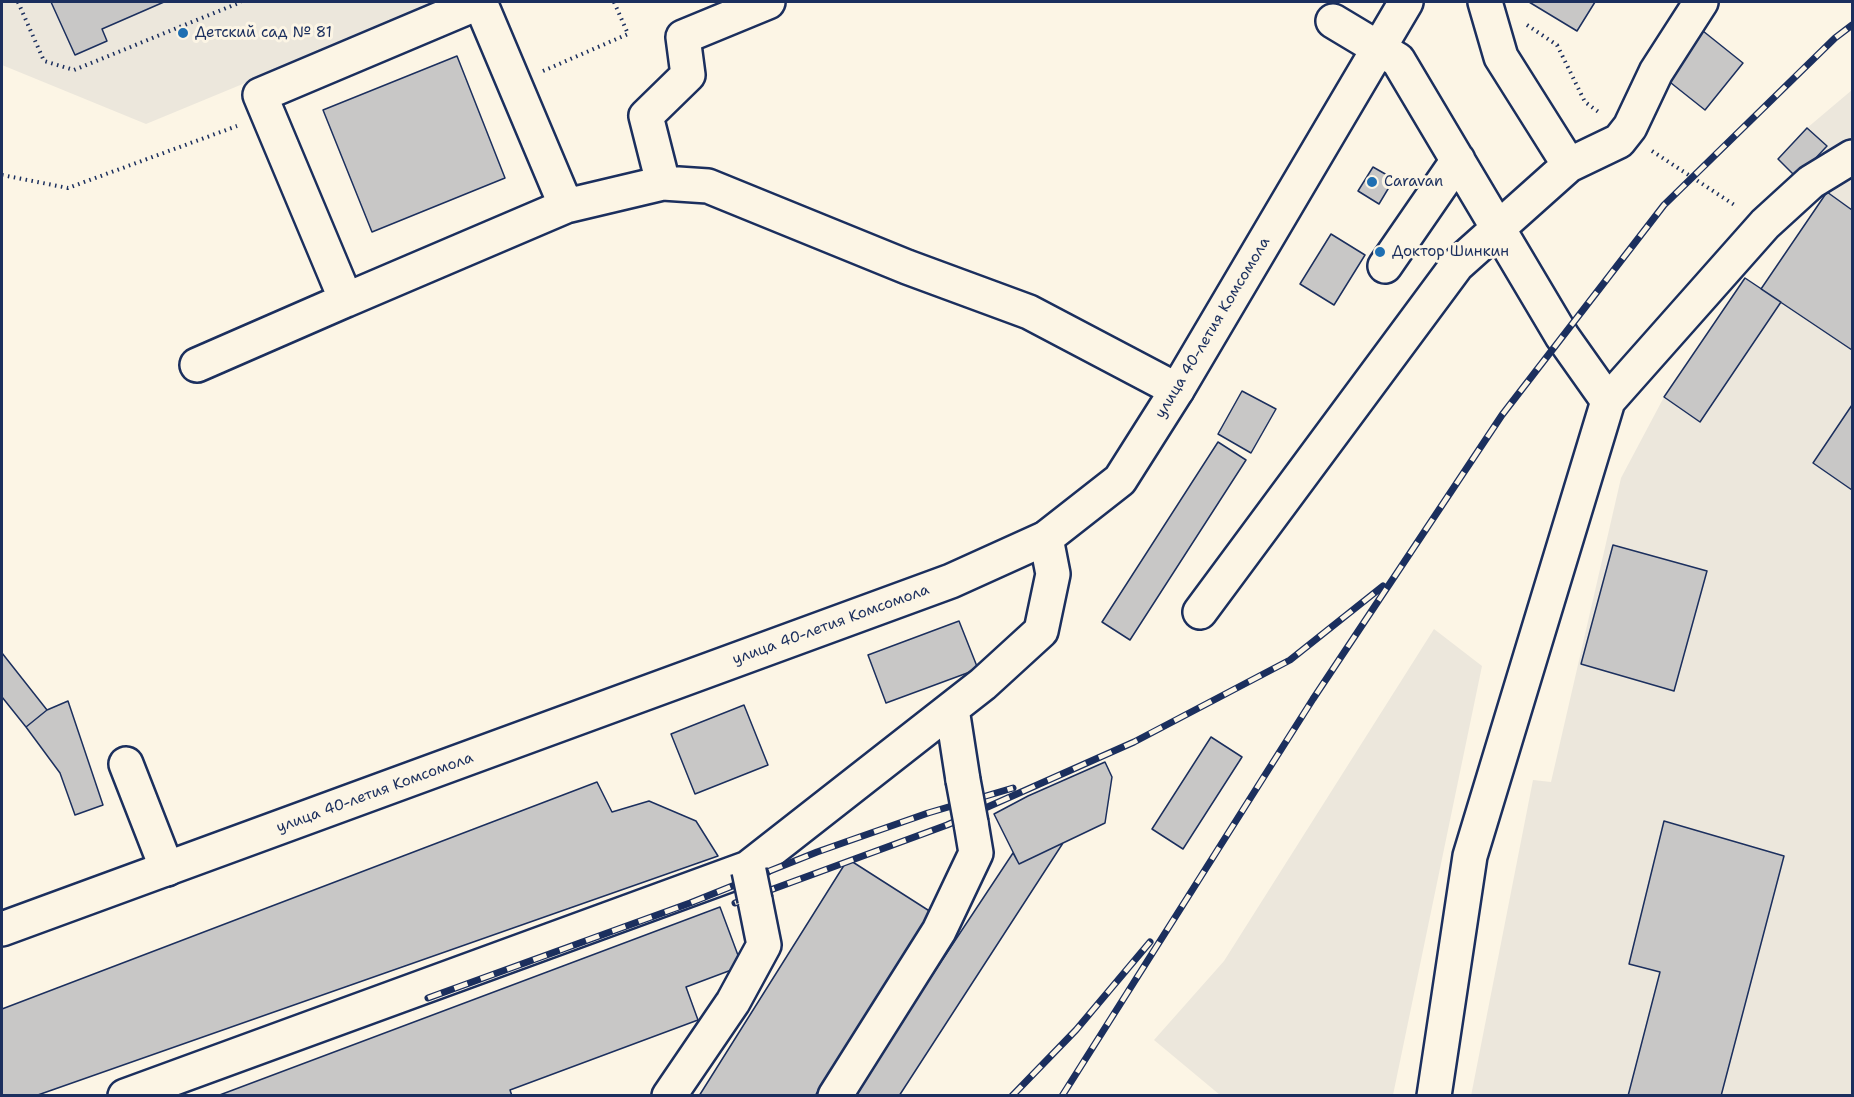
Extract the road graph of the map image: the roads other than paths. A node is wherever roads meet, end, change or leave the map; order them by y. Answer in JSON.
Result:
{"nodes":[{"id":1,"x":768,"y":2,"type":"edge"},
{"id":2,"x":1406,"y":2,"type":"edge"},
{"id":3,"x":1485,"y":2,"type":"edge"},
{"id":4,"x":1701,"y":2,"type":"edge"},
{"id":5,"x":1333,"y":21,"type":"dead end"},
{"id":6,"x":1380,"y":48,"type":"junction"},
{"id":7,"x":1852,"y":157,"type":"edge"},
{"id":8,"x":1458,"y":160,"type":"junction"},
{"id":9,"x":1569,"y":165,"type":"junction"},
{"id":10,"x":663,"y":183,"type":"junction"},
{"id":11,"x":566,"y":206,"type":"junction"},
{"id":12,"x":1498,"y":229,"type":"junction"},
{"id":13,"x":1385,"y":266,"type":"dead end"},
{"id":14,"x":346,"y":300,"type":"junction"},
{"id":15,"x":197,"y":365,"type":"dead end"},
{"id":16,"x":1177,"y":390,"type":"junction"},
{"id":17,"x":1608,"y":401,"type":"junction"},
{"id":18,"x":1046,"y":538,"type":"junction"},
{"id":19,"x":1200,"y":612,"type":"dead end"},
{"id":20,"x":952,"y":709,"type":"junction"},
{"id":21,"x":126,"y":764,"type":"dead end"},
{"id":22,"x":166,"y":869,"type":"junction"},
{"id":23,"x":751,"y":880,"type":"junction"},
{"id":24,"x":2,"y":929,"type":"edge"},
{"id":25,"x":125,"y":1095,"type":"edge"},
{"id":26,"x":669,"y":1095,"type":"edge"},
{"id":27,"x":834,"y":1095,"type":"edge"},
{"id":28,"x":1434,"y":1095,"type":"edge"}],
"edges":[{"from":1,"to":10,"type":"main road"},
{"from":2,"to":6,"type":"main road","name":"улица 40-летия Комсомола"},
{"from":3,"to":9,"type":"main road"},
{"from":4,"to":9,"type":"main road"},
{"from":5,"to":6,"type":"main road"},
{"from":6,"to":8,"type":"main road"},
{"from":6,"to":16,"type":"main road","name":"улица 40-летия Комсомола"},
{"from":7,"to":17,"type":"main road"},
{"from":8,"to":12,"type":"main road"},
{"from":8,"to":13,"type":"main road"},
{"from":9,"to":12,"type":"main road"},
{"from":10,"to":11,"type":"main road"},
{"from":10,"to":16,"type":"main road"},
{"from":11,"to":14,"type":"main road"},
{"from":11,"to":14,"type":"main road"},
{"from":12,"to":17,"type":"main road"},
{"from":12,"to":19,"type":"main road"},
{"from":14,"to":15,"type":"main road"},
{"from":16,"to":18,"type":"main road","name":"улица 40-летия Комсомола"},
{"from":17,"to":28,"type":"main road"},
{"from":18,"to":20,"type":"main road"},
{"from":18,"to":22,"type":"main road","name":"улица 40-летия Комсомола"},
{"from":20,"to":23,"type":"main road"},
{"from":20,"to":27,"type":"main road","bridge":true},
{"from":21,"to":22,"type":"main road"},
{"from":22,"to":24,"type":"main road","name":"улица 40-летия Комсомола"},
{"from":23,"to":25,"type":"main road"},
{"from":23,"to":26,"type":"main road"}]}
